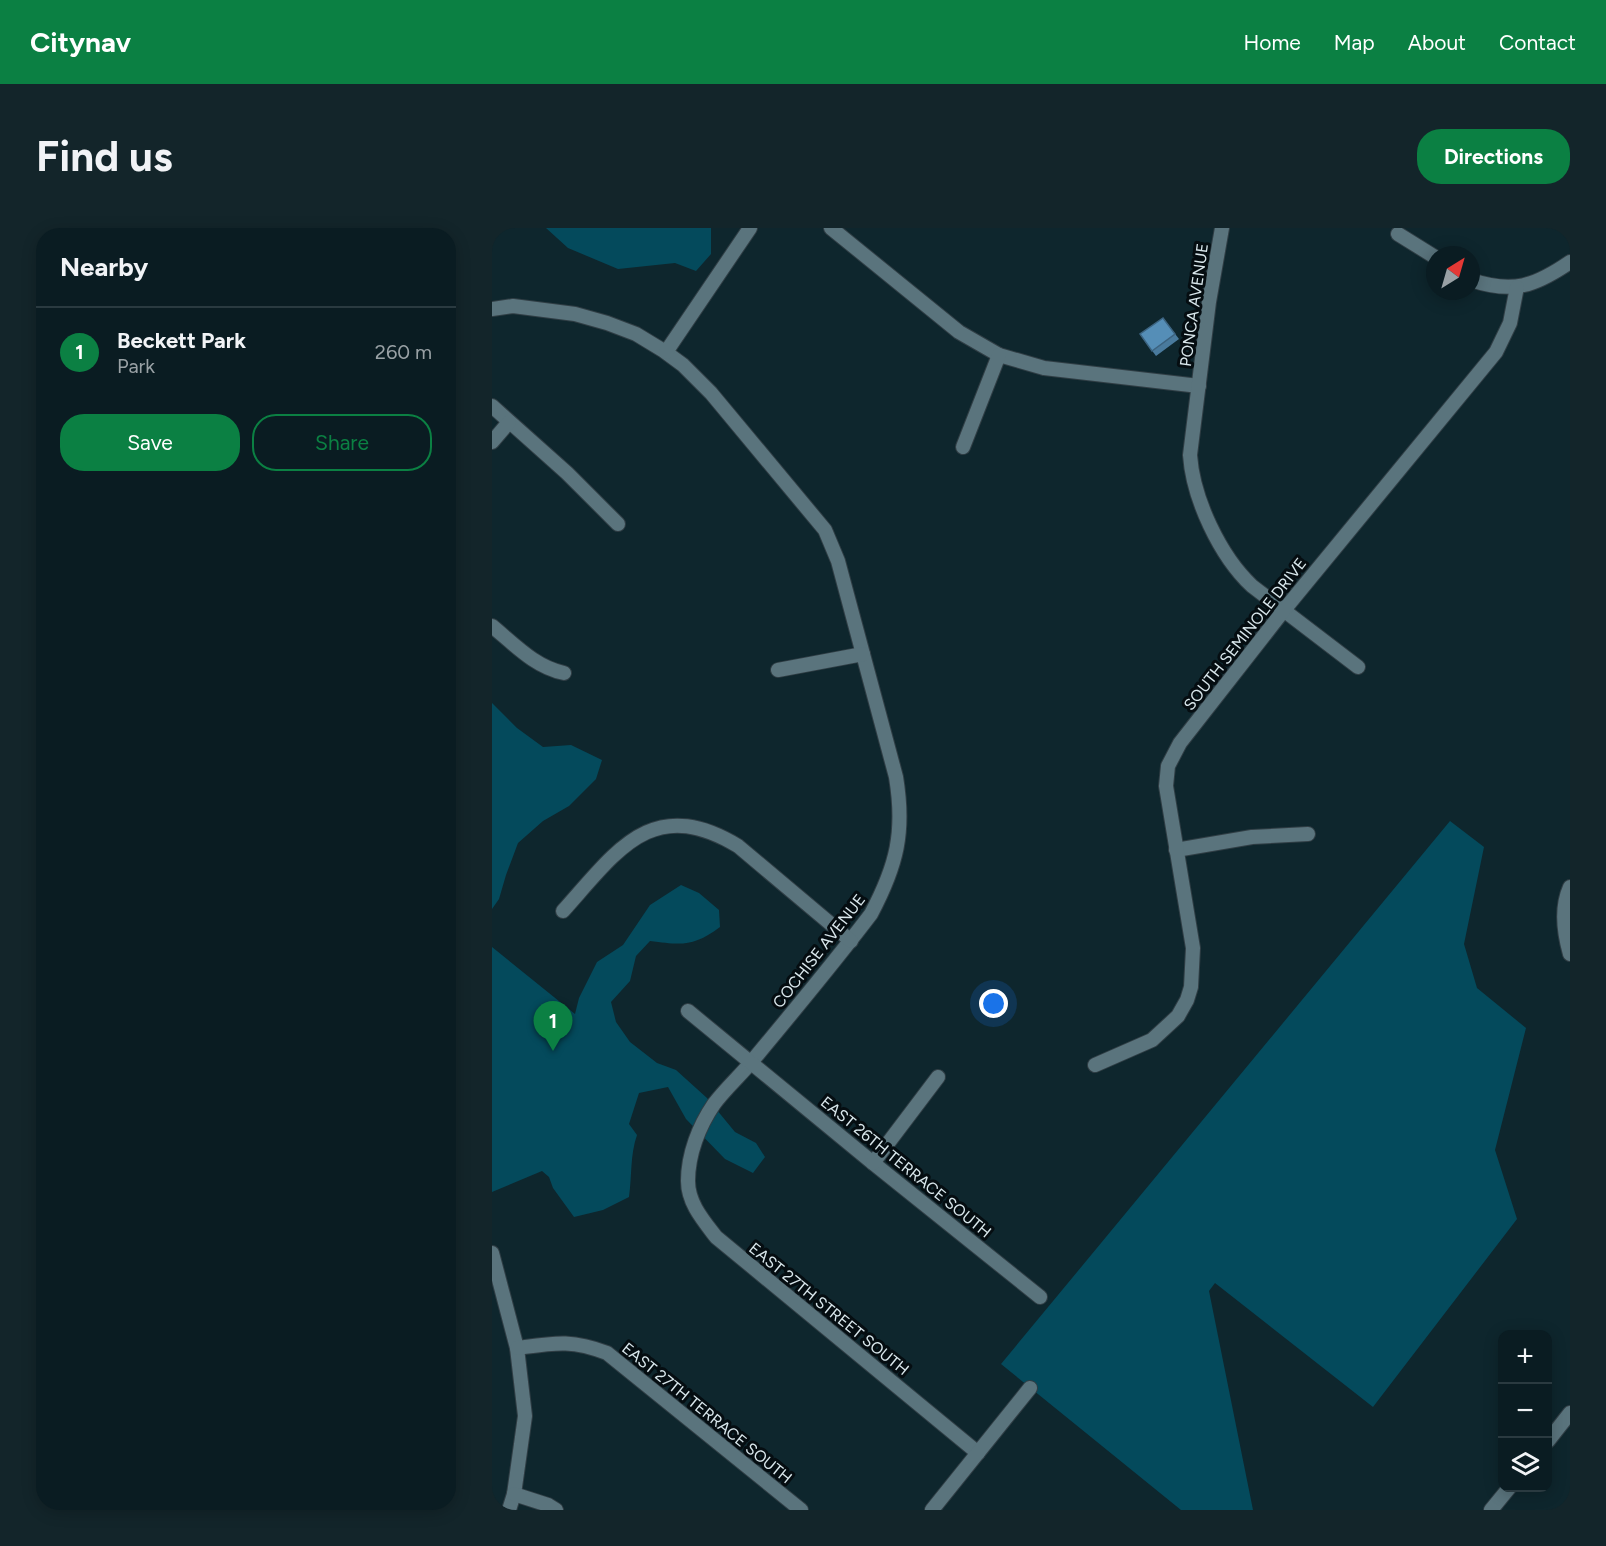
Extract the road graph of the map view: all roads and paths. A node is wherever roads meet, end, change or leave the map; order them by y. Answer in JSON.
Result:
{"nodes":[{"id":1,"x":750,"y":228,"type":"edge"},
{"id":2,"x":831,"y":228,"type":"edge"},
{"id":3,"x":1222,"y":228,"type":"edge"},
{"id":4,"x":1398,"y":234,"type":"dead end"},
{"id":5,"x":1426,"y":251,"type":"edge"},
{"id":6,"x":1570,"y":262,"type":"edge"},
{"id":7,"x":1480,"y":283,"type":"edge"},
{"id":8,"x":1517,"y":287,"type":"junction"},
{"id":9,"x":492,"y":309,"type":"edge"},
{"id":10,"x":666,"y":352,"type":"junction"},
{"id":11,"x":999,"y":355,"type":"junction"},
{"id":12,"x":1199,"y":386,"type":"junction"},
{"id":13,"x":492,"y":406,"type":"edge"},
{"id":14,"x":509,"y":422,"type":"junction"},
{"id":15,"x":492,"y":442,"type":"edge"},
{"id":16,"x":963,"y":447,"type":"dead end"},
{"id":17,"x":618,"y":524,"type":"dead end"},
{"id":18,"x":1284,"y":610,"type":"junction"},
{"id":19,"x":492,"y":626,"type":"edge"},
{"id":20,"x":863,"y":654,"type":"junction"},
{"id":21,"x":1358,"y":667,"type":"dead end"},
{"id":22,"x":778,"y":670,"type":"dead end"},
{"id":23,"x":564,"y":674,"type":"dead end"},
{"id":24,"x":1308,"y":834,"type":"dead end"},
{"id":25,"x":1176,"y":850,"type":"junction"},
{"id":26,"x":1570,"y":887,"type":"edge"},
{"id":27,"x":563,"y":911,"type":"dead end"},
{"id":28,"x":851,"y":941,"type":"junction"},
{"id":29,"x":1570,"y":954,"type":"edge"},
{"id":30,"x":688,"y":1011,"type":"dead end"},
{"id":31,"x":752,"y":1062,"type":"junction"},
{"id":32,"x":1095,"y":1065,"type":"dead end"},
{"id":33,"x":938,"y":1077,"type":"dead end"},
{"id":34,"x":873,"y":1163,"type":"junction"},
{"id":35,"x":689,"y":1173,"type":"joint"},
{"id":36,"x":492,"y":1252,"type":"edge"},
{"id":37,"x":1040,"y":1297,"type":"dead end"},
{"id":38,"x":517,"y":1348,"type":"junction"},
{"id":39,"x":1030,"y":1388,"type":"dead end"},
{"id":40,"x":1570,"y":1413,"type":"edge"},
{"id":41,"x":1550,"y":1438,"type":"edge"},
{"id":42,"x":978,"y":1453,"type":"junction"},
{"id":43,"x":1506,"y":1492,"type":"edge"},
{"id":44,"x":514,"y":1494,"type":"junction"},
{"id":45,"x":509,"y":1510,"type":"edge"},
{"id":46,"x":556,"y":1510,"type":"edge"},
{"id":47,"x":801,"y":1510,"type":"edge"},
{"id":48,"x":932,"y":1510,"type":"edge"},
{"id":49,"x":1491,"y":1510,"type":"edge"}],
"edges":[{"from":1,"to":10,"type":"street"},
{"from":2,"to":11,"type":"street"},
{"from":3,"to":12,"type":"street","name":"PONCA AVENUE"},
{"from":4,"to":5,"type":"street"},
{"from":6,"to":8,"type":"street"},
{"from":7,"to":8,"type":"street"},
{"from":8,"to":18,"type":"street","name":"SOUTH SEMINOLE DRIVE"},
{"from":9,"to":10,"type":"street","name":"COCHISE AVENUE"},
{"from":10,"to":20,"type":"street","name":"COCHISE AVENUE"},
{"from":11,"to":12,"type":"street"},
{"from":11,"to":16,"type":"street"},
{"from":12,"to":18,"type":"street","name":"PONCA AVENUE"},
{"from":13,"to":14,"type":"street"},
{"from":14,"to":15,"type":"street"},
{"from":14,"to":17,"type":"street"},
{"from":18,"to":21,"type":"street"},
{"from":18,"to":25,"type":"street","name":"SOUTH SEMINOLE DRIVE"},
{"from":19,"to":23,"type":"street"},
{"from":20,"to":22,"type":"street"},
{"from":20,"to":28,"type":"street","name":"COCHISE AVENUE"},
{"from":24,"to":25,"type":"street"},
{"from":25,"to":32,"type":"street","name":"SOUTH SEMINOLE DRIVE"},
{"from":26,"to":29,"type":"street"},
{"from":27,"to":28,"type":"street"},
{"from":28,"to":31,"type":"street","name":"COCHISE AVENUE"},
{"from":30,"to":31,"type":"street","name":"EAST 26TH TERRACE SOUTH"},
{"from":31,"to":34,"type":"street","name":"EAST 26TH TERRACE SOUTH"},
{"from":31,"to":35,"type":"street","name":"COCHISE AVENUE"},
{"from":33,"to":34,"type":"street"},
{"from":34,"to":37,"type":"street","name":"EAST 26TH TERRACE SOUTH"},
{"from":35,"to":42,"type":"street","name":"EAST 27TH STREET SOUTH"},
{"from":36,"to":38,"type":"street"},
{"from":38,"to":44,"type":"street"},
{"from":38,"to":47,"type":"street","name":"EAST 27TH TERRACE SOUTH"},
{"from":39,"to":42,"type":"street"},
{"from":40,"to":41,"type":"street"},
{"from":42,"to":48,"type":"street"},
{"from":43,"to":49,"type":"street"},
{"from":44,"to":45,"type":"street"},
{"from":44,"to":46,"type":"street"}]}
